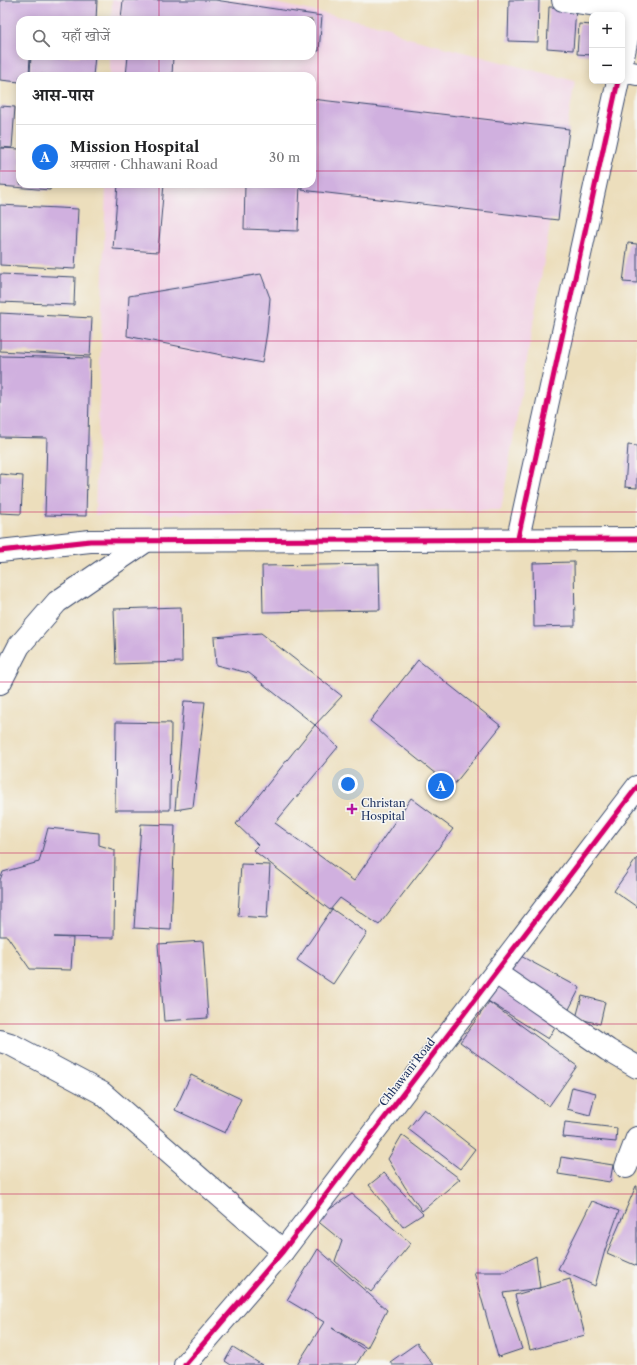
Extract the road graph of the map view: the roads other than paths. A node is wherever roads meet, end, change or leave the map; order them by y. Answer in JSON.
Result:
{"nodes":[{"id":1,"x":563,"y":0,"type":"edge"},
{"id":2,"x":634,"y":5,"type":"edge"},
{"id":3,"x":625,"y":48,"type":"edge"},
{"id":4,"x":625,"y":72,"type":"edge"},
{"id":5,"x":637,"y":74,"type":"edge"},
{"id":6,"x":617,"y":84,"type":"edge"},
{"id":7,"x":518,"y":538,"type":"junction"},
{"id":8,"x":637,"y":539,"type":"edge"},
{"id":9,"x":146,"y":541,"type":"junction"},
{"id":10,"x":0,"y":551,"type":"edge"},
{"id":11,"x":0,"y":683,"type":"edge"},
{"id":12,"x":637,"y":787,"type":"edge"},
{"id":13,"x":496,"y":973,"type":"junction"},
{"id":14,"x":0,"y":1042,"type":"edge"},
{"id":15,"x":637,"y":1067,"type":"edge"},
{"id":16,"x":637,"y":1138,"type":"edge"},
{"id":17,"x":626,"y":1167,"type":"dead end"},
{"id":18,"x":282,"y":1251,"type":"junction"},
{"id":19,"x":185,"y":1365,"type":"edge"}],
"edges":[{"from":1,"to":2,"type":"street"},
{"from":2,"to":3,"type":"street"},
{"from":4,"to":5,"type":"street"},
{"from":6,"to":7,"type":"street"},
{"from":7,"to":8,"type":"street"},
{"from":7,"to":9,"type":"street"},
{"from":9,"to":10,"type":"street"},
{"from":9,"to":11,"type":"street"},
{"from":12,"to":13,"type":"street","name":"Chhawani Road"},
{"from":13,"to":15,"type":"street"},
{"from":13,"to":18,"type":"street","name":"Chhawani Road"},
{"from":14,"to":18,"type":"street"},
{"from":16,"to":17,"type":"street"},
{"from":18,"to":19,"type":"street","name":"Chhawani Road"}]}
